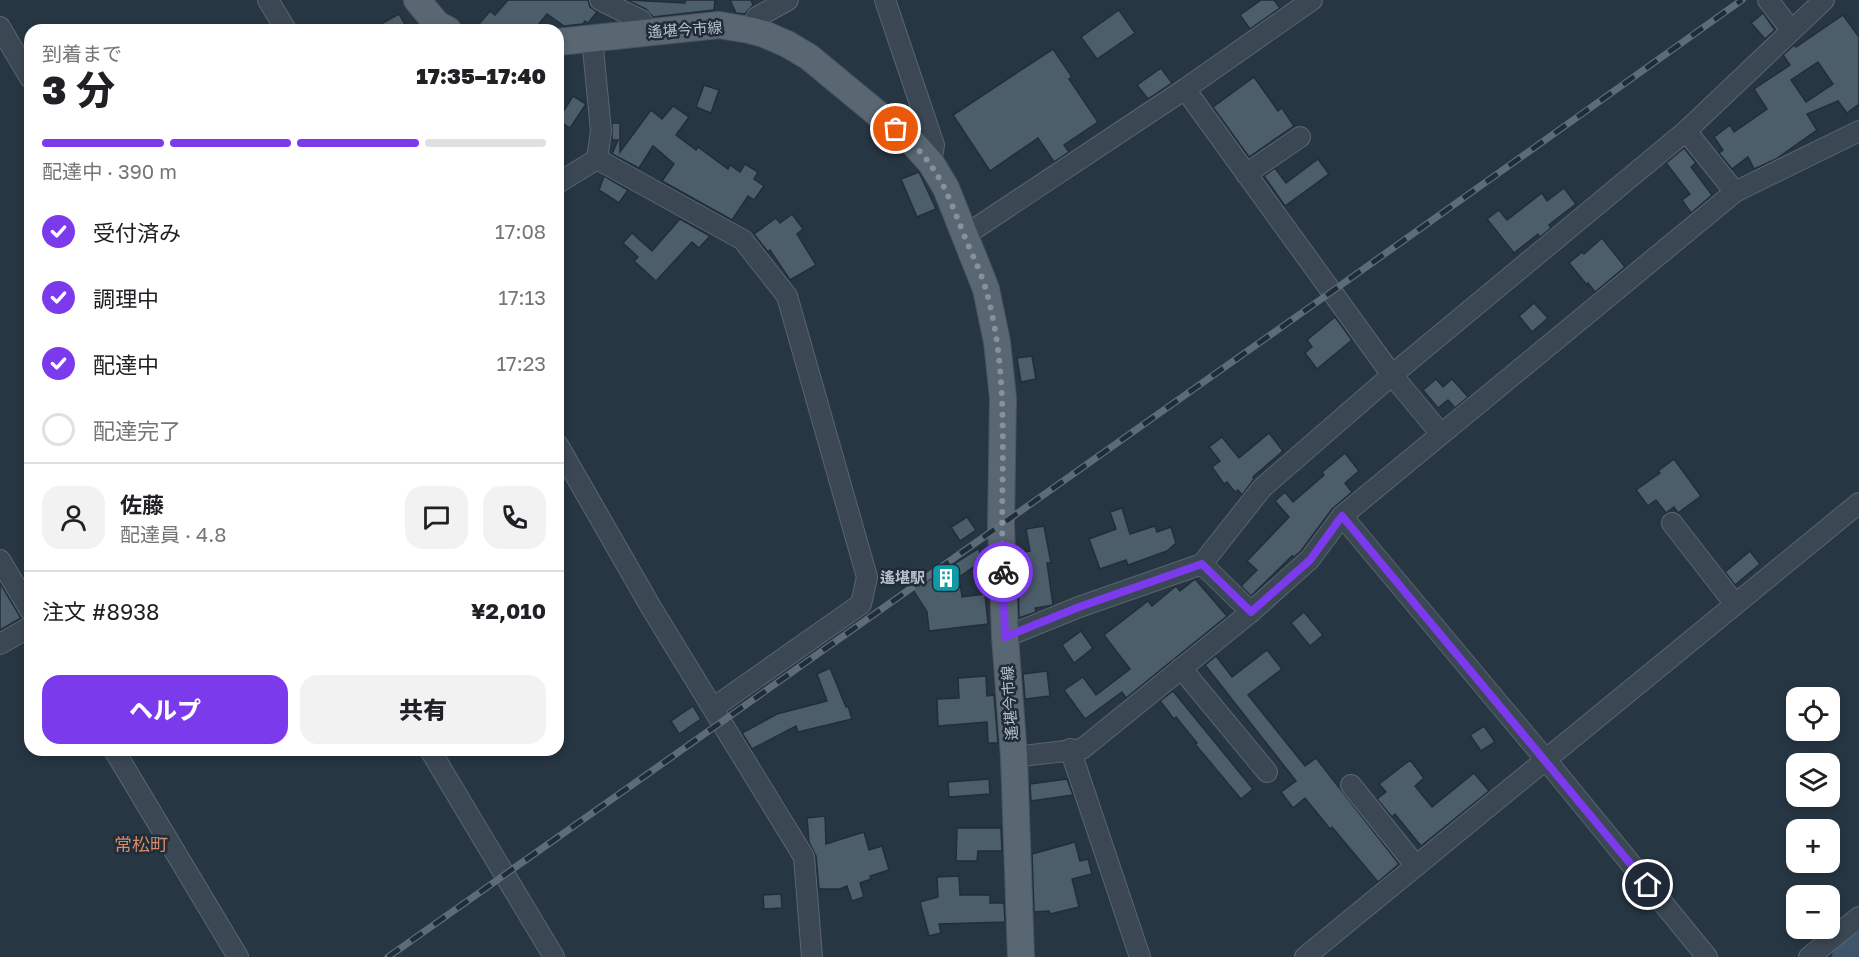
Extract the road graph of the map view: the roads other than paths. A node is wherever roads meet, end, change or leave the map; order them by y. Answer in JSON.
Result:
{"nodes":[{"id":1,"x":268,"y":0,"type":"edge"},
{"id":2,"x":417,"y":0,"type":"edge"},
{"id":3,"x":600,"y":0,"type":"edge"},
{"id":4,"x":788,"y":0,"type":"edge"},
{"id":5,"x":885,"y":0,"type":"edge"},
{"id":6,"x":1312,"y":0,"type":"edge"},
{"id":7,"x":1768,"y":0,"type":"edge"},
{"id":8,"x":1824,"y":0,"type":"edge"},
{"id":9,"x":282,"y":24,"type":"edge"},
{"id":10,"x":438,"y":24,"type":"edge"},
{"id":11,"x":0,"y":27,"type":"edge"},
{"id":12,"x":749,"y":30,"type":"junction"},
{"id":13,"x":1791,"y":30,"type":"junction"},
{"id":14,"x":650,"y":32,"type":"junction"},
{"id":15,"x":592,"y":38,"type":"junction"},
{"id":16,"x":564,"y":41,"type":"edge"},
{"id":17,"x":24,"y":68,"type":"edge"},
{"id":18,"x":1185,"y":89,"type":"junction"},
{"id":19,"x":1686,"y":131,"type":"junction"},
{"id":20,"x":1859,"y":131,"type":"edge"},
{"id":21,"x":1300,"y":137,"type":"dead end"},
{"id":22,"x":597,"y":159,"type":"junction"},
{"id":23,"x":931,"y":163,"type":"junction"},
{"id":24,"x":1246,"y":174,"type":"junction"},
{"id":25,"x":564,"y":179,"type":"edge"},
{"id":26,"x":1735,"y":192,"type":"junction"},
{"id":27,"x":964,"y":236,"type":"junction"},
{"id":28,"x":1392,"y":375,"type":"junction"},
{"id":29,"x":1441,"y":434,"type":"junction"},
{"id":30,"x":564,"y":455,"type":"edge"},
{"id":31,"x":1859,"y":503,"type":"edge"},
{"id":32,"x":1342,"y":516,"type":"junction"},
{"id":33,"x":1671,"y":523,"type":"dead end"},
{"id":34,"x":0,"y":560,"type":"edge"},
{"id":35,"x":1202,"y":564,"type":"junction"},
{"id":36,"x":24,"y":600,"type":"edge"},
{"id":37,"x":1735,"y":604,"type":"junction"},
{"id":38,"x":1251,"y":612,"type":"junction"},
{"id":39,"x":24,"y":631,"type":"edge"},
{"id":40,"x":1005,"y":637,"type":"junction"},
{"id":41,"x":0,"y":645,"type":"edge"},
{"id":42,"x":1181,"y":668,"type":"junction"},
{"id":43,"x":713,"y":708,"type":"junction"},
{"id":44,"x":1070,"y":749,"type":"junction"},
{"id":45,"x":118,"y":756,"type":"edge"},
{"id":46,"x":434,"y":756,"type":"edge"},
{"id":47,"x":1014,"y":757,"type":"junction"},
{"id":48,"x":1546,"y":759,"type":"junction"},
{"id":49,"x":1267,"y":772,"type":"dead end"},
{"id":50,"x":1351,"y":785,"type":"dead end"},
{"id":51,"x":1416,"y":866,"type":"junction"},
{"id":52,"x":1859,"y":917,"type":"edge"},
{"id":53,"x":237,"y":957,"type":"edge"},
{"id":54,"x":554,"y":957,"type":"edge"},
{"id":55,"x":812,"y":957,"type":"edge"},
{"id":56,"x":1022,"y":957,"type":"edge"},
{"id":57,"x":1140,"y":957,"type":"edge"},
{"id":58,"x":1305,"y":957,"type":"edge"},
{"id":59,"x":1707,"y":957,"type":"edge"},
{"id":60,"x":1809,"y":957,"type":"edge"}],
"edges":[{"from":1,"to":9,"type":"street"},
{"from":2,"to":10,"type":"main road"},
{"from":3,"to":14,"type":"street"},
{"from":4,"to":12,"type":"street"},
{"from":5,"to":23,"type":"street"},
{"from":6,"to":18,"type":"street"},
{"from":7,"to":13,"type":"street"},
{"from":8,"to":13,"type":"street"},
{"from":11,"to":17,"type":"street"},
{"from":12,"to":14,"type":"main road","name":"遙堪今市線"},
{"from":12,"to":23,"type":"main road","name":"遙堪今市線"},
{"from":13,"to":19,"type":"street"},
{"from":14,"to":15,"type":"main road","name":"遙堪今市線"},
{"from":15,"to":16,"type":"main road","name":"遙堪今市線"},
{"from":15,"to":22,"type":"street"},
{"from":18,"to":24,"type":"street"},
{"from":18,"to":27,"type":"street"},
{"from":19,"to":26,"type":"street"},
{"from":19,"to":28,"type":"street"},
{"from":20,"to":26,"type":"street"},
{"from":21,"to":24,"type":"street"},
{"from":22,"to":25,"type":"street"},
{"from":22,"to":43,"type":"street"},
{"from":23,"to":27,"type":"main road","name":"遙堪今市線"},
{"from":24,"to":28,"type":"street"},
{"from":26,"to":29,"type":"street"},
{"from":27,"to":40,"type":"main road","name":"遙堪今市線"},
{"from":28,"to":29,"type":"street"},
{"from":28,"to":35,"type":"street"},
{"from":29,"to":32,"type":"street"},
{"from":30,"to":43,"type":"street"},
{"from":31,"to":37,"type":"street"},
{"from":32,"to":38,"type":"street"},
{"from":32,"to":48,"type":"street"},
{"from":33,"to":37,"type":"street"},
{"from":34,"to":36,"type":"street"},
{"from":35,"to":38,"type":"street"},
{"from":35,"to":40,"type":"street"},
{"from":37,"to":48,"type":"street"},
{"from":38,"to":42,"type":"street"},
{"from":39,"to":41,"type":"street"},
{"from":40,"to":47,"type":"main road","name":"遙堪今市線"},
{"from":42,"to":44,"type":"street"},
{"from":42,"to":49,"type":"street"},
{"from":43,"to":55,"type":"street"},
{"from":44,"to":47,"type":"street"},
{"from":44,"to":57,"type":"street"},
{"from":45,"to":53,"type":"street"},
{"from":46,"to":54,"type":"street"},
{"from":47,"to":56,"type":"main road","name":"遙堪今市線"},
{"from":48,"to":51,"type":"street"},
{"from":48,"to":59,"type":"street"},
{"from":50,"to":51,"type":"street"},
{"from":51,"to":58,"type":"street"},
{"from":52,"to":60,"type":"street"}]}
